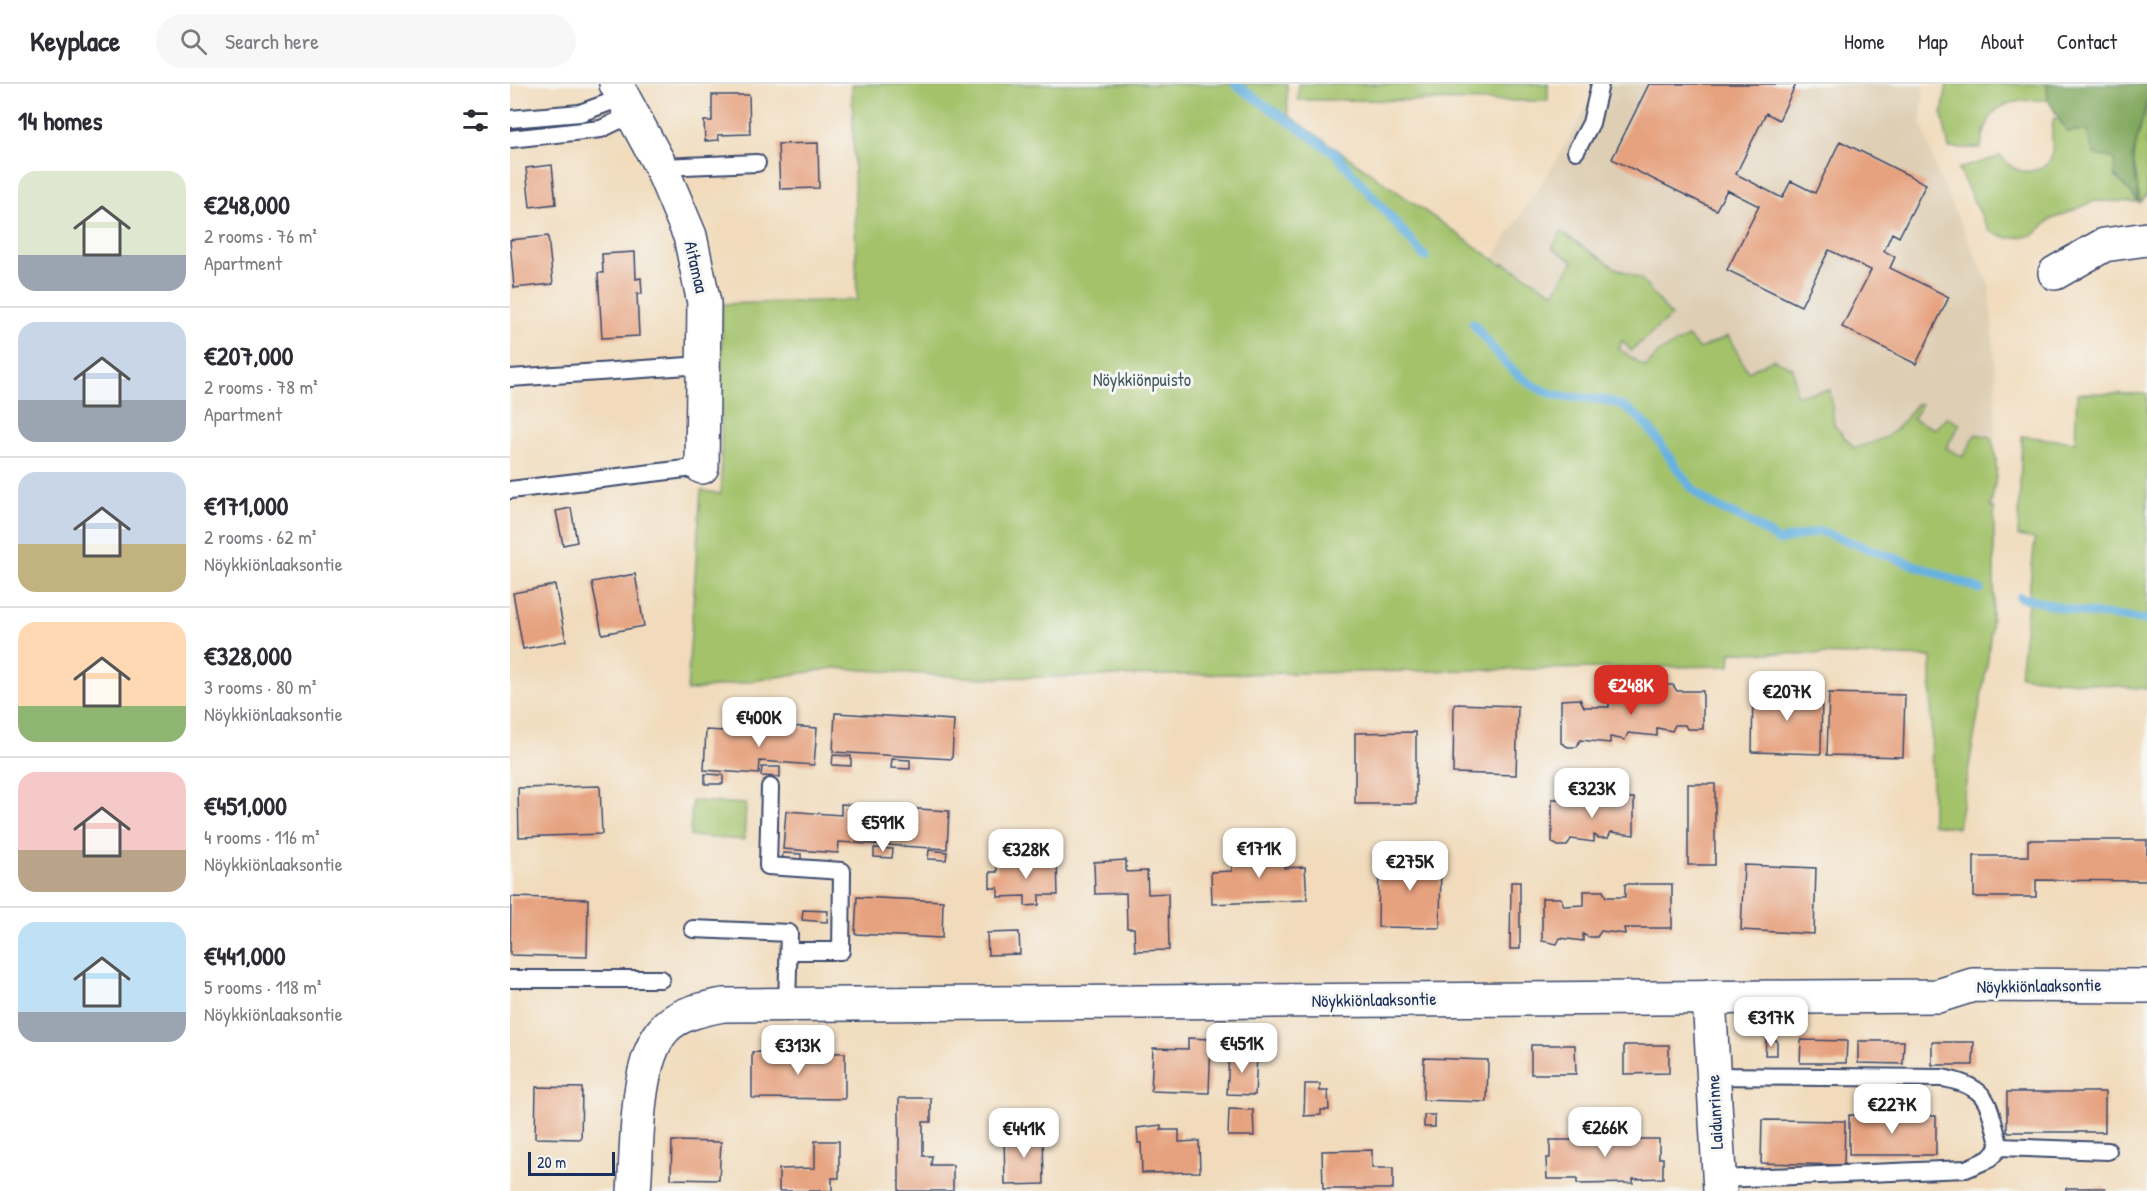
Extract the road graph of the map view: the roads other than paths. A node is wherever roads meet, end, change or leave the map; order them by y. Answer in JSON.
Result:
{"nodes":[{"id":1,"x":1600,"y":84,"type":"edge"},
{"id":2,"x":624,"y":98,"type":"edge"},
{"id":3,"x":510,"y":119,"type":"edge"},
{"id":4,"x":510,"y":139,"type":"edge"},
{"id":5,"x":1576,"y":151,"type":"dead end"},
{"id":6,"x":758,"y":163,"type":"dead end"},
{"id":7,"x":661,"y":167,"type":"junction"},
{"id":8,"x":2147,"y":239,"type":"edge"},
{"id":9,"x":2055,"y":273,"type":"dead end"},
{"id":10,"x":703,"y":365,"type":"junction"},
{"id":11,"x":510,"y":378,"type":"edge"},
{"id":12,"x":702,"y":467,"type":"joint"},
{"id":13,"x":510,"y":490,"type":"edge"},
{"id":14,"x":770,"y":787,"type":"dead end"},
{"id":15,"x":693,"y":929,"type":"dead end"},
{"id":16,"x":789,"y":951,"type":"junction"},
{"id":17,"x":510,"y":979,"type":"edge"},
{"id":18,"x":661,"y":979,"type":"dead end"},
{"id":19,"x":2147,"y":986,"type":"edge"},
{"id":20,"x":1709,"y":997,"type":"junction"},
{"id":21,"x":787,"y":1005,"type":"junction"},
{"id":22,"x":1713,"y":1076,"type":"junction"},
{"id":23,"x":2000,"y":1147,"type":"junction"},
{"id":24,"x":2108,"y":1150,"type":"dead end"},
{"id":25,"x":1720,"y":1185,"type":"edge"},
{"id":26,"x":634,"y":1191,"type":"edge"}],
"edges":[{"from":1,"to":5,"type":"lane"},
{"from":2,"to":3,"type":"lane"},
{"from":2,"to":4,"type":"lane"},
{"from":2,"to":7,"type":"street","name":"Aitamaa"},
{"from":6,"to":7,"type":"lane"},
{"from":7,"to":10,"type":"street","name":"Aitamaa"},
{"from":8,"to":9,"type":"street"},
{"from":10,"to":11,"type":"lane"},
{"from":10,"to":12,"type":"street","name":"Aitamaa"},
{"from":12,"to":13,"type":"lane"},
{"from":14,"to":16,"type":"lane"},
{"from":15,"to":16,"type":"lane"},
{"from":16,"to":21,"type":"lane"},
{"from":17,"to":18,"type":"lane"},
{"from":19,"to":20,"type":"street","name":"Nöykkiönlaaksontie"},
{"from":20,"to":21,"type":"street","name":"Nöykkiönlaaksontie"},
{"from":20,"to":22,"type":"street","name":"Laidunrinne"},
{"from":21,"to":26,"type":"street","name":"Nöykkiönlaaksontie"},
{"from":22,"to":23,"type":"lane"},
{"from":22,"to":25,"type":"street","name":"Laidunrinne"},
{"from":23,"to":24,"type":"lane"},
{"from":23,"to":25,"type":"lane"}]}
